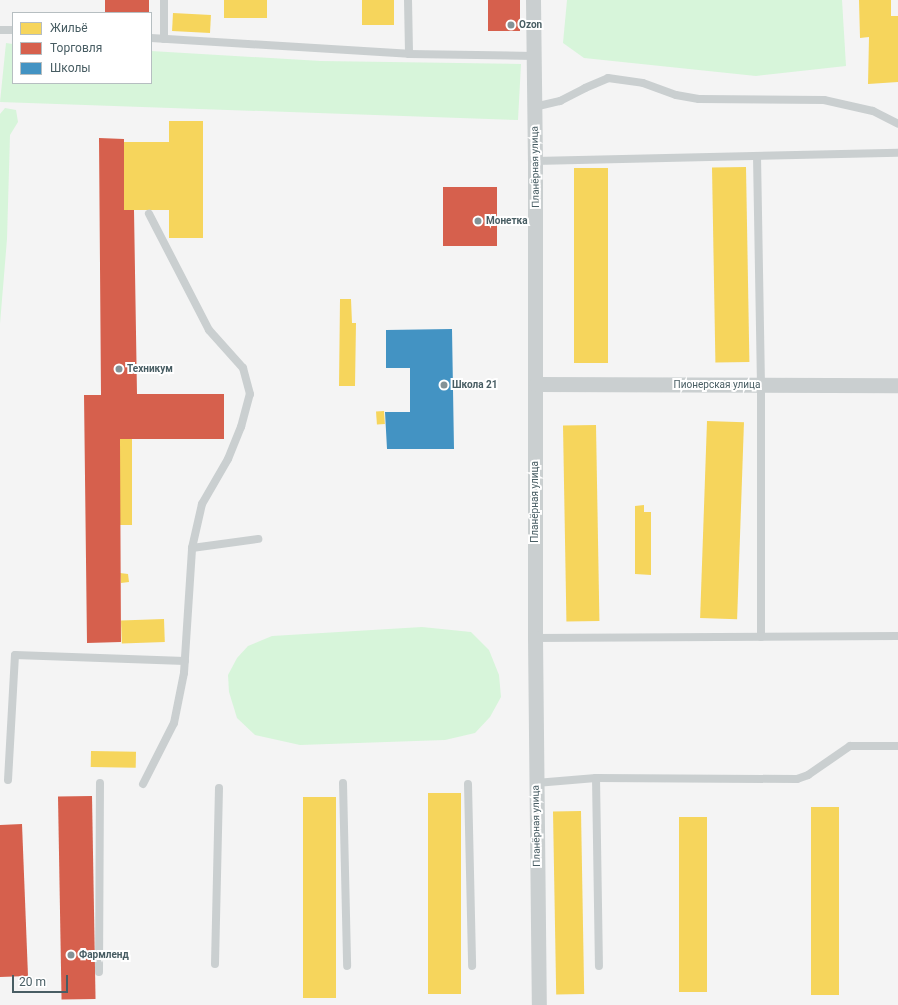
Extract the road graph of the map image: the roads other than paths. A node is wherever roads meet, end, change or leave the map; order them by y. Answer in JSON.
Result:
{"nodes":[{"id":1,"x":164,"y":0,"type":"edge"},
{"id":2,"x":408,"y":0,"type":"edge"},
{"id":3,"x":533,"y":0,"type":"edge"},
{"id":4,"x":0,"y":30,"type":"edge"},
{"id":5,"x":12,"y":30,"type":"edge"},
{"id":6,"x":152,"y":38,"type":"edge"},
{"id":7,"x":164,"y":39,"type":"junction"},
{"id":8,"x":409,"y":54,"type":"junction"},
{"id":9,"x":534,"y":56,"type":"junction"},
{"id":10,"x":534,"y":107,"type":"junction"},
{"id":11,"x":898,"y":124,"type":"edge"},
{"id":12,"x":898,"y":153,"type":"edge"},
{"id":13,"x":757,"y":156,"type":"junction"},
{"id":14,"x":536,"y":161,"type":"junction"},
{"id":15,"x":149,"y":214,"type":"dead end"},
{"id":16,"x":536,"y":384,"type":"junction"},
{"id":17,"x":761,"y":385,"type":"junction"},
{"id":18,"x":898,"y":385,"type":"edge"},
{"id":19,"x":258,"y":539,"type":"dead end"},
{"id":20,"x":192,"y":548,"type":"junction"},
{"id":21,"x":898,"y":636,"type":"edge"},
{"id":22,"x":760,"y":637,"type":"junction"},
{"id":23,"x":535,"y":638,"type":"junction"},
{"id":24,"x":185,"y":661,"type":"junction"},
{"id":25,"x":898,"y":746,"type":"edge"},
{"id":26,"x":596,"y":778,"type":"junction"},
{"id":27,"x":8,"y":780,"type":"dead end"},
{"id":28,"x":100,"y":783,"type":"dead end"},
{"id":29,"x":343,"y":783,"type":"dead end"},
{"id":30,"x":536,"y":783,"type":"junction"},
{"id":31,"x":144,"y":784,"type":"dead end"},
{"id":32,"x":468,"y":784,"type":"dead end"},
{"id":33,"x":219,"y":788,"type":"dead end"},
{"id":34,"x":215,"y":964,"type":"dead end"},
{"id":35,"x":347,"y":966,"type":"dead end"},
{"id":36,"x":472,"y":966,"type":"dead end"},
{"id":37,"x":599,"y":966,"type":"dead end"},
{"id":38,"x":99,"y":972,"type":"dead end"},
{"id":39,"x":539,"y":1005,"type":"edge"}],
"edges":[{"from":1,"to":7,"type":"lane"},
{"from":2,"to":8,"type":"lane"},
{"from":3,"to":9,"type":"street","name":"Планёрная улица"},
{"from":4,"to":5,"type":"lane"},
{"from":6,"to":7,"type":"lane"},
{"from":7,"to":8,"type":"lane"},
{"from":8,"to":9,"type":"lane"},
{"from":9,"to":10,"type":"street","name":"Планёрная улица"},
{"from":10,"to":11,"type":"lane"},
{"from":10,"to":14,"type":"street","name":"Планёрная улица"},
{"from":12,"to":13,"type":"lane"},
{"from":13,"to":14,"type":"lane"},
{"from":13,"to":17,"type":"lane"},
{"from":14,"to":16,"type":"street","name":"Планёрная улица"},
{"from":15,"to":20,"type":"lane"},
{"from":16,"to":17,"type":"street","name":"Пионерская улица"},
{"from":16,"to":23,"type":"street","name":"Планёрная улица"},
{"from":17,"to":18,"type":"street","name":"Пионерская улица"},
{"from":17,"to":22,"type":"lane"},
{"from":19,"to":20,"type":"lane"},
{"from":20,"to":24,"type":"lane"},
{"from":21,"to":22,"type":"lane"},
{"from":22,"to":23,"type":"lane"},
{"from":23,"to":30,"type":"street","name":"Планёрная улица"},
{"from":24,"to":27,"type":"lane"},
{"from":24,"to":31,"type":"lane"},
{"from":25,"to":26,"type":"lane"},
{"from":26,"to":30,"type":"lane"},
{"from":26,"to":37,"type":"lane"},
{"from":28,"to":38,"type":"lane"},
{"from":29,"to":35,"type":"lane"},
{"from":30,"to":39,"type":"street","name":"Планёрная улица"},
{"from":32,"to":36,"type":"lane"},
{"from":33,"to":34,"type":"lane"}]}
